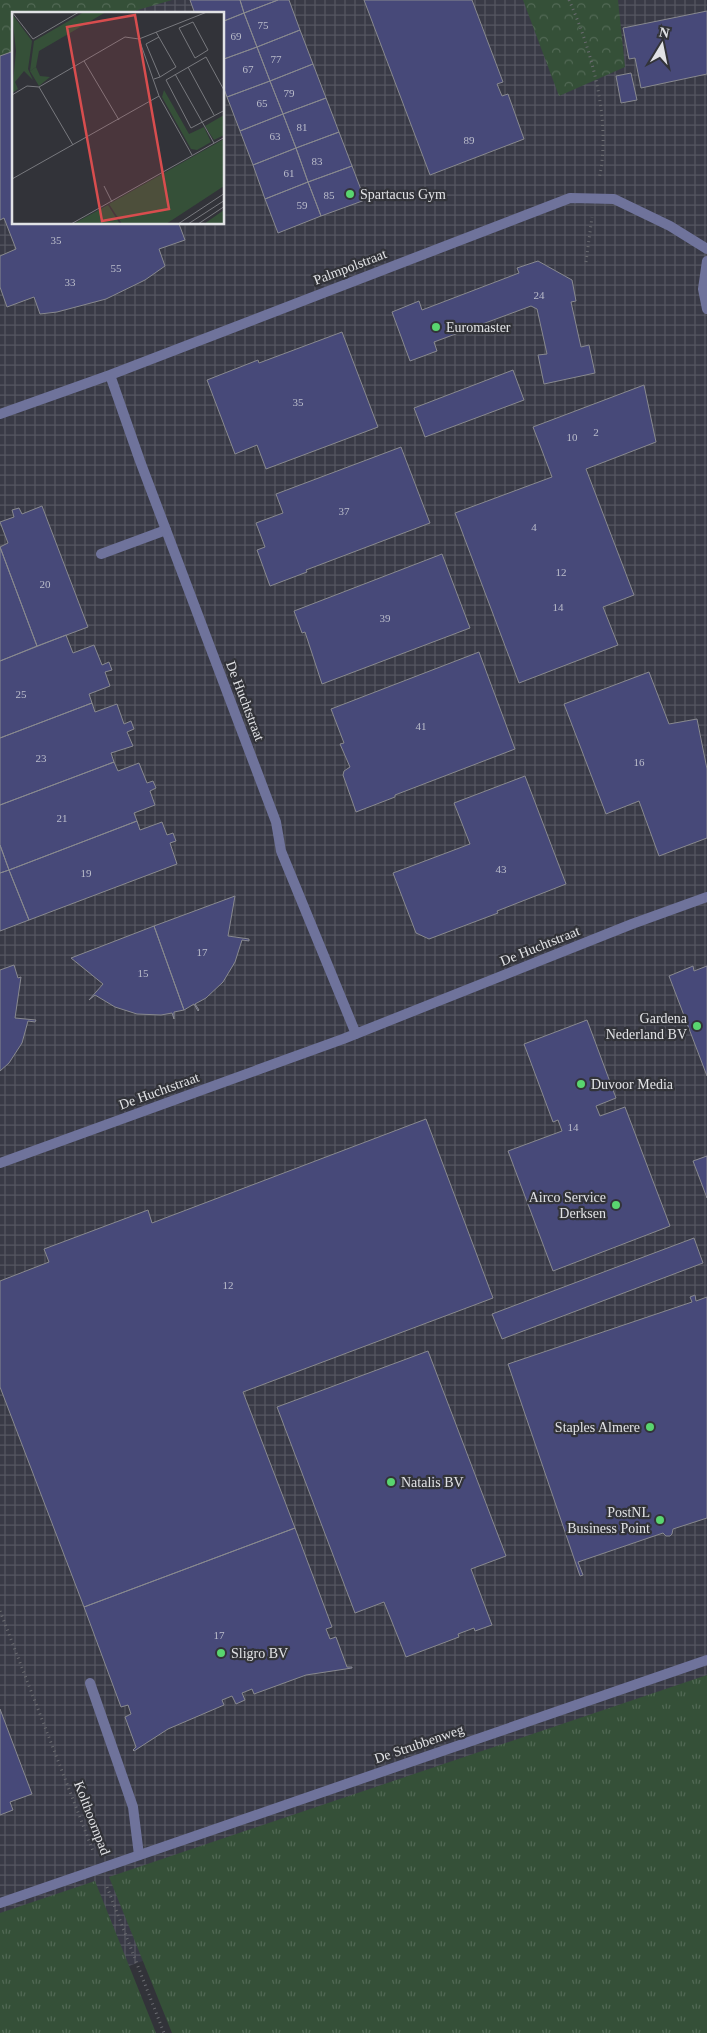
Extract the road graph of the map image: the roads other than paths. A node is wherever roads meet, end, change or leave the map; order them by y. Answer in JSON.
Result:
{"nodes":[{"id":1,"x":707,"y":249,"type":"edge"},
{"id":2,"x":707,"y":260,"type":"edge"},
{"id":3,"x":707,"y":309,"type":"edge"},
{"id":4,"x":110,"y":375,"type":"junction"},
{"id":5,"x":0,"y":414,"type":"edge"},
{"id":6,"x":166,"y":530,"type":"junction"},
{"id":7,"x":101,"y":554,"type":"dead end"},
{"id":8,"x":707,"y":897,"type":"edge"},
{"id":9,"x":356,"y":1034,"type":"junction"},
{"id":10,"x":0,"y":1163,"type":"edge"},
{"id":11,"x":707,"y":1660,"type":"edge"},
{"id":12,"x":90,"y":1683,"type":"dead end"},
{"id":13,"x":139,"y":1855,"type":"junction"},
{"id":14,"x":0,"y":1903,"type":"edge"}],
"edges":[{"from":1,"to":4,"type":"street","name":"Palmpolstraat"},
{"from":2,"to":3,"type":"street"},
{"from":4,"to":5,"type":"street","name":"Palmpolstraat"},
{"from":4,"to":6,"type":"street","name":"De Huchtstraat"},
{"from":6,"to":7,"type":"street"},
{"from":6,"to":9,"type":"street","name":"De Huchtstraat"},
{"from":8,"to":9,"type":"street","name":"De Huchtstraat"},
{"from":9,"to":10,"type":"street","name":"De Huchtstraat"},
{"from":11,"to":13,"type":"street","name":"De Strubbenweg"},
{"from":12,"to":13,"type":"street"},
{"from":13,"to":14,"type":"street","name":"De Strubbenweg"}]}
